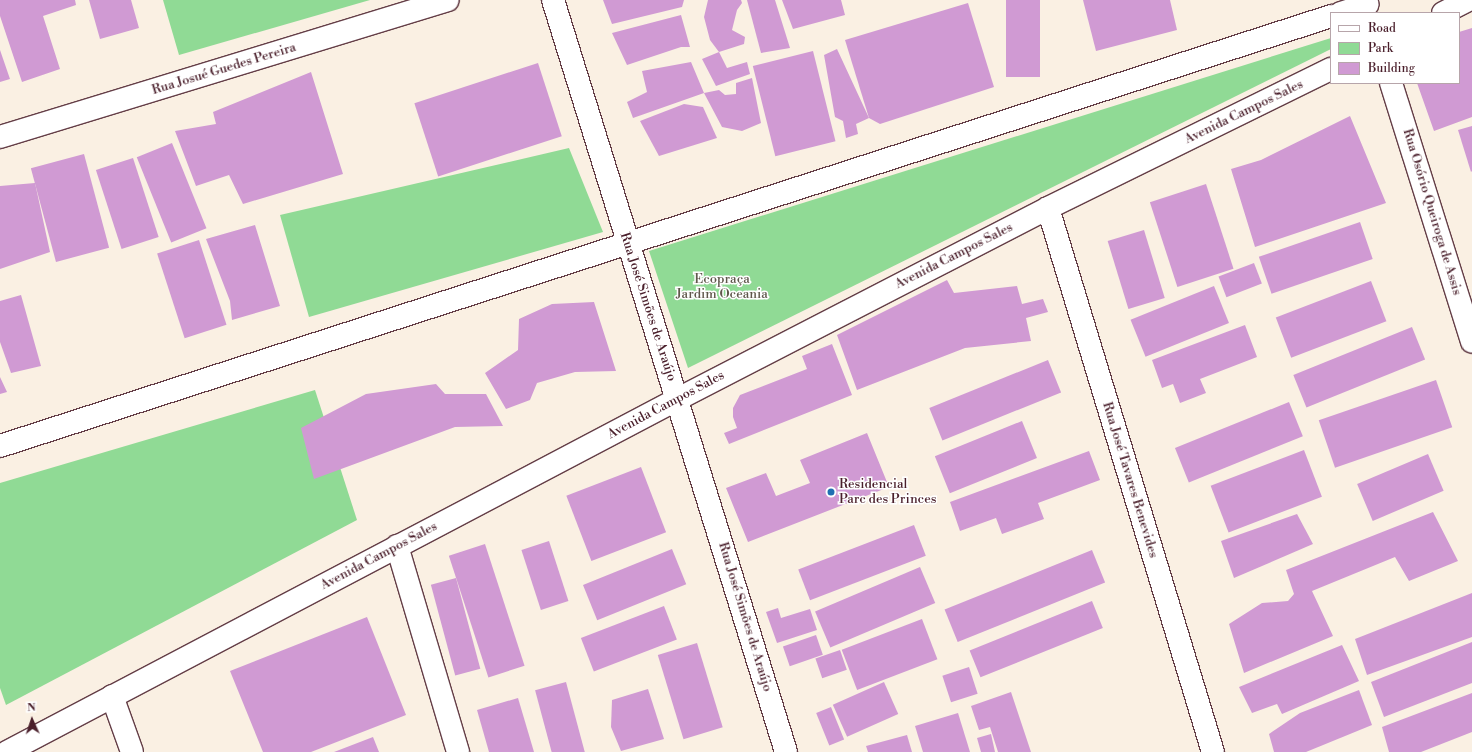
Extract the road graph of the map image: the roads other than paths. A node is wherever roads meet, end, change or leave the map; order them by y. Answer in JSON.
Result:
{"nodes":[{"id":1,"x":448,"y":0,"type":"edge"},
{"id":2,"x":553,"y":0,"type":"edge"},
{"id":3,"x":1468,"y":0,"type":"edge"},
{"id":4,"x":1368,"y":6,"type":"edge"},
{"id":5,"x":1345,"y":12,"type":"edge"},
{"id":6,"x":1445,"y":12,"type":"edge"},
{"id":7,"x":1330,"y":16,"type":"edge"},
{"id":8,"x":1330,"y":69,"type":"edge"},
{"id":9,"x":1391,"y":84,"type":"edge"},
{"id":10,"x":0,"y":137,"type":"edge"},
{"id":11,"x":1048,"y":208,"type":"junction"},
{"id":12,"x":628,"y":243,"type":"junction"},
{"id":13,"x":1472,"y":342,"type":"edge"},
{"id":14,"x":678,"y":399,"type":"junction"},
{"id":15,"x":0,"y":446,"type":"edge"},
{"id":16,"x":397,"y":546,"type":"junction"},
{"id":17,"x":112,"y":696,"type":"junction"},
{"id":18,"x":781,"y":750,"type":"edge"},
{"id":19,"x":6,"y":752,"type":"edge"},
{"id":20,"x":132,"y":752,"type":"edge"},
{"id":21,"x":458,"y":752,"type":"edge"},
{"id":22,"x":1213,"y":752,"type":"edge"}],
"edges":[{"from":1,"to":10,"type":"street","name":"Rua Josué Guedes Pereira"},
{"from":2,"to":12,"type":"street","name":"Rua José Simões de Araújo"},
{"from":3,"to":6,"type":"street"},
{"from":4,"to":5,"type":"street"},
{"from":7,"to":12,"type":"street"},
{"from":8,"to":11,"type":"street","name":"Avenida Campos Sales"},
{"from":9,"to":13,"type":"street","name":"Rua Osório Queiroga de Assis"},
{"from":11,"to":14,"type":"street","name":"Avenida Campos Sales"},
{"from":11,"to":22,"type":"street","name":"Rua José Tavares Benevides"},
{"from":12,"to":14,"type":"street","name":"Rua José Simões de Araújo"},
{"from":12,"to":15,"type":"street"},
{"from":14,"to":16,"type":"street","name":"Avenida Campos Sales"},
{"from":14,"to":18,"type":"street","name":"Rua José Simões de Araújo"},
{"from":16,"to":17,"type":"street","name":"Avenida Campos Sales"},
{"from":16,"to":21,"type":"street"},
{"from":17,"to":19,"type":"street","name":"Avenida Campos Sales"},
{"from":17,"to":20,"type":"street"}]}
